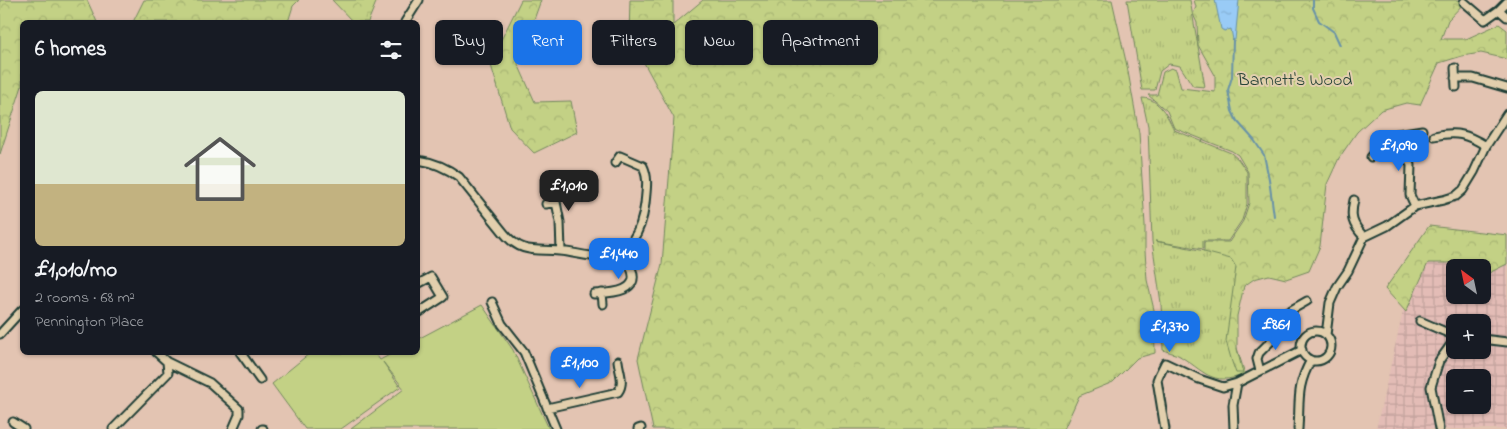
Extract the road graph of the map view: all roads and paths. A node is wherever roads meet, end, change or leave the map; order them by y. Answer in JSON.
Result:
{"nodes":[{"id":1,"x":420,"y":0,"type":"edge"},
{"id":2,"x":1464,"y":2,"type":"dead end"},
{"id":3,"x":1507,"y":2,"type":"edge"},
{"id":4,"x":1499,"y":10,"type":"junction"},
{"id":5,"x":1507,"y":17,"type":"edge"},
{"id":6,"x":406,"y":20,"type":"edge"},
{"id":7,"x":1455,"y":68,"type":"dead end"},
{"id":8,"x":1455,"y":78,"type":"junction"},
{"id":9,"x":1456,"y":87,"type":"dead end"},
{"id":10,"x":1507,"y":88,"type":"edge"},
{"id":11,"x":1507,"y":114,"type":"edge"},
{"id":12,"x":1422,"y":130,"type":"dead end"},
{"id":13,"x":1392,"y":135,"type":"junction"},
{"id":14,"x":1434,"y":136,"type":"dead end"},
{"id":15,"x":1486,"y":146,"type":"junction"},
{"id":16,"x":1371,"y":156,"type":"dead end"},
{"id":17,"x":420,"y":160,"type":"edge"},
{"id":18,"x":615,"y":164,"type":"dead end"},
{"id":19,"x":1354,"y":200,"type":"dead end"},
{"id":20,"x":546,"y":204,"type":"dead end"},
{"id":21,"x":1415,"y":206,"type":"junction"},
{"id":22,"x":1364,"y":237,"type":"junction"},
{"id":23,"x":561,"y":251,"type":"junction"},
{"id":24,"x":621,"y":251,"type":"junction"},
{"id":25,"x":420,"y":283,"type":"edge"},
{"id":26,"x":602,"y":293,"type":"junction"},
{"id":27,"x":594,"y":294,"type":"dead end"},
{"id":28,"x":1307,"y":300,"type":"dead end"},
{"id":29,"x":492,"y":302,"type":"dead end"},
{"id":30,"x":603,"y":304,"type":"dead end"},
{"id":31,"x":20,"y":312,"type":"edge"},
{"id":32,"x":420,"y":312,"type":"edge"},
{"id":33,"x":1420,"y":321,"type":"dead end"},
{"id":34,"x":0,"y":334,"type":"edge"},
{"id":35,"x":1446,"y":334,"type":"edge"},
{"id":36,"x":1326,"y":335,"type":"junction"},
{"id":37,"x":1491,"y":340,"type":"edge"},
{"id":38,"x":1507,"y":342,"type":"edge"},
{"id":39,"x":1302,"y":350,"type":"junction"},
{"id":40,"x":1446,"y":351,"type":"edge"},
{"id":41,"x":159,"y":355,"type":"edge"},
{"id":42,"x":242,"y":355,"type":"edge"},
{"id":43,"x":1311,"y":360,"type":"junction"},
{"id":44,"x":618,"y":361,"type":"dead end"},
{"id":45,"x":167,"y":362,"type":"junction"},
{"id":46,"x":1260,"y":371,"type":"junction"},
{"id":47,"x":260,"y":380,"type":"dead end"},
{"id":48,"x":1237,"y":383,"type":"junction"},
{"id":49,"x":547,"y":408,"type":"junction"},
{"id":50,"x":13,"y":422,"type":"dead end"},
{"id":51,"x":24,"y":429,"type":"edge"},
{"id":52,"x":113,"y":429,"type":"edge"},
{"id":53,"x":233,"y":429,"type":"edge"},
{"id":54,"x":556,"y":429,"type":"edge"},
{"id":55,"x":1165,"y":429,"type":"edge"},
{"id":56,"x":1234,"y":429,"type":"edge"},
{"id":57,"x":1298,"y":429,"type":"edge"},
{"id":58,"x":1439,"y":429,"type":"edge"}],
"edges":[{"from":1,"to":6,"type":"street"},
{"from":2,"to":4,"type":"street"},
{"from":3,"to":4,"type":"street"},
{"from":4,"to":5,"type":"street"},
{"from":7,"to":8,"type":"street"},
{"from":8,"to":9,"type":"street"},
{"from":8,"to":10,"type":"street"},
{"from":11,"to":15,"type":"street"},
{"from":12,"to":13,"type":"street"},
{"from":13,"to":16,"type":"street"},
{"from":13,"to":21,"type":"street"},
{"from":14,"to":15,"type":"street"},
{"from":15,"to":21,"type":"street"},
{"from":17,"to":23,"type":"street"},
{"from":18,"to":24,"type":"street"},
{"from":19,"to":22,"type":"street"},
{"from":20,"to":23,"type":"street"},
{"from":21,"to":22,"type":"street"},
{"from":22,"to":36,"type":"street"},
{"from":23,"to":24,"type":"street"},
{"from":24,"to":26,"type":"street"},
{"from":25,"to":32,"type":"street"},
{"from":26,"to":27,"type":"street"},
{"from":26,"to":30,"type":"street"},
{"from":28,"to":46,"type":"street"},
{"from":29,"to":49,"type":"street"},
{"from":31,"to":34,"type":"street"},
{"from":33,"to":35,"type":"street"},
{"from":36,"to":39,"type":"street"},
{"from":36,"to":43,"type":"street"},
{"from":37,"to":38,"type":"street"},
{"from":39,"to":43,"type":"street"},
{"from":39,"to":46,"type":"street"},
{"from":40,"to":58,"type":"street"},
{"from":41,"to":45,"type":"street"},
{"from":42,"to":47,"type":"street"},
{"from":43,"to":57,"type":"street"},
{"from":44,"to":49,"type":"street"},
{"from":45,"to":52,"type":"street"},
{"from":45,"to":53,"type":"street"},
{"from":46,"to":48,"type":"street"},
{"from":48,"to":55,"type":"street"},
{"from":48,"to":56,"type":"street"},
{"from":49,"to":54,"type":"street"},
{"from":50,"to":51,"type":"street"}]}
